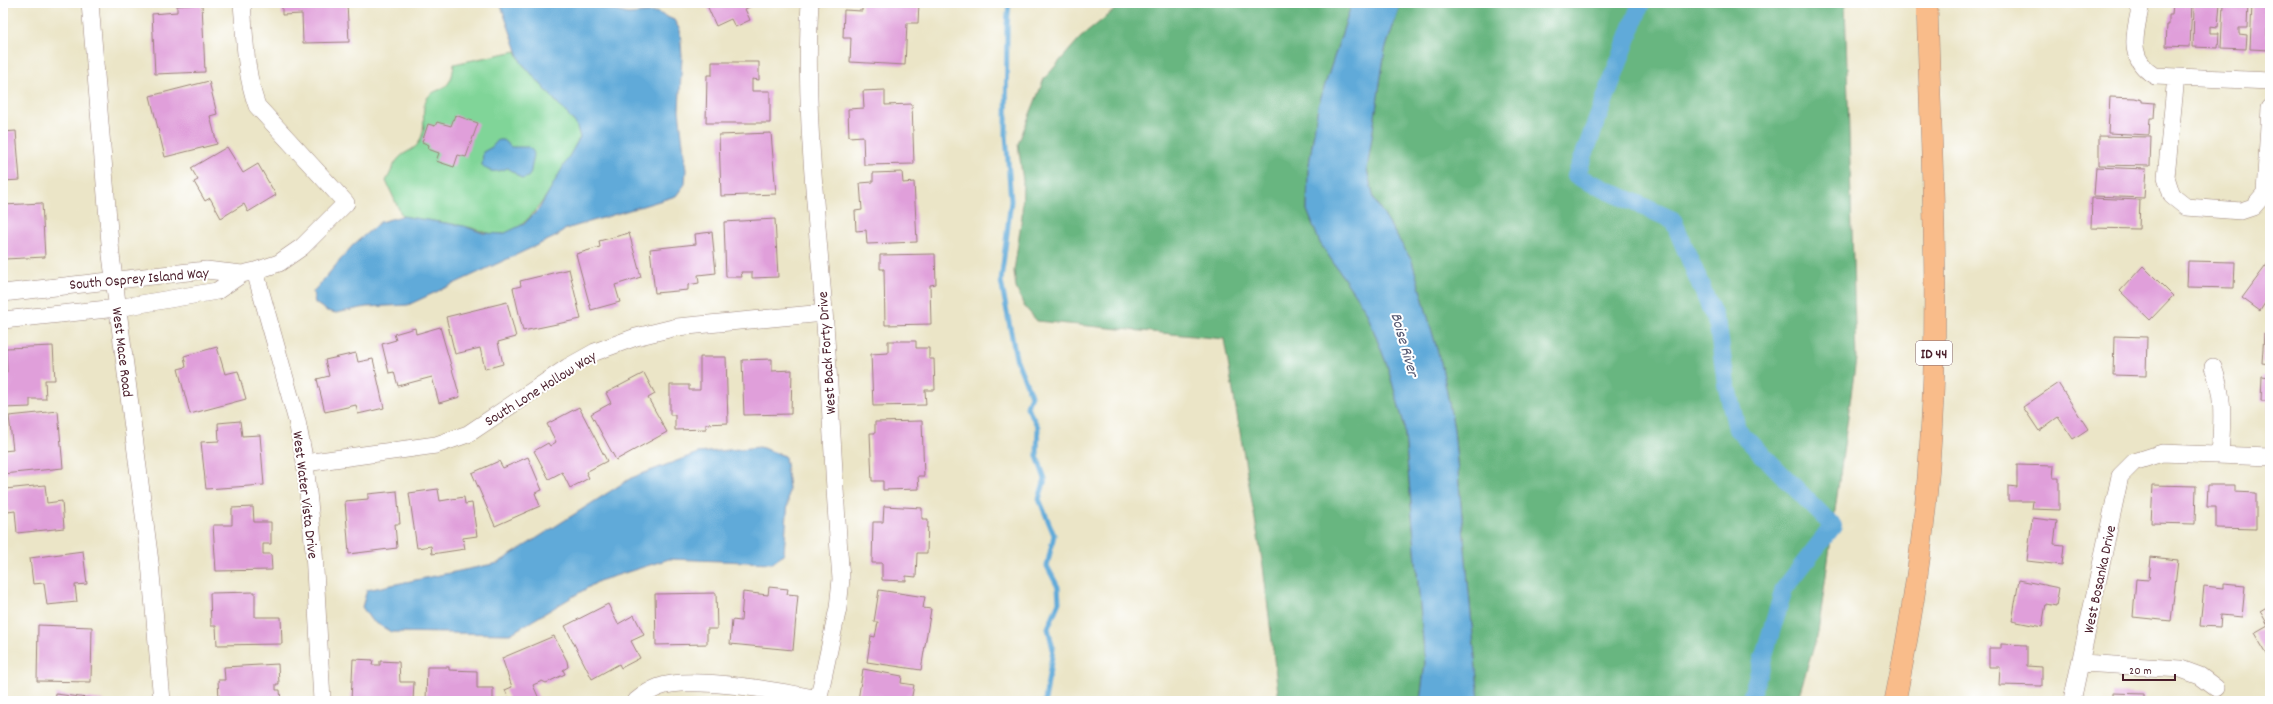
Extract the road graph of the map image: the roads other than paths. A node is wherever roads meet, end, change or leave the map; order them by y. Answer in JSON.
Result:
{"nodes":[{"id":1,"x":90,"y":3,"type":"edge"},
{"id":2,"x":242,"y":3,"type":"edge"},
{"id":3,"x":810,"y":3,"type":"edge"},
{"id":4,"x":1927,"y":3,"type":"edge"},
{"id":5,"x":2141,"y":3,"type":"edge"},
{"id":6,"x":2176,"y":77,"type":"junction"},
{"id":7,"x":2270,"y":81,"type":"edge"},
{"id":8,"x":2270,"y":108,"type":"edge"},
{"id":9,"x":248,"y":272,"type":"junction"},
{"id":10,"x":114,"y":280,"type":"junction"},
{"id":11,"x":37,"y":289,"type":"junction"},
{"id":12,"x":3,"y":293,"type":"edge"},
{"id":13,"x":117,"y":308,"type":"junction"},
{"id":14,"x":824,"y":313,"type":"junction"},
{"id":15,"x":40,"y":316,"type":"junction"},
{"id":16,"x":3,"y":320,"type":"edge"},
{"id":17,"x":2213,"y":367,"type":"dead end"},
{"id":18,"x":2220,"y":455,"type":"junction"},
{"id":19,"x":2270,"y":457,"type":"edge"},
{"id":20,"x":305,"y":463,"type":"junction"},
{"id":21,"x":2082,"y":663,"type":"junction"},
{"id":22,"x":2216,"y":688,"type":"dead end"},
{"id":23,"x":818,"y":700,"type":"edge"},
{"id":24,"x":162,"y":701,"type":"edge"},
{"id":25,"x":322,"y":701,"type":"edge"},
{"id":26,"x":636,"y":701,"type":"edge"},
{"id":27,"x":1895,"y":701,"type":"edge"},
{"id":28,"x":2072,"y":701,"type":"edge"}],
"edges":[{"from":1,"to":10,"type":"street","name":"West Mace Road"},
{"from":2,"to":9,"type":"street","name":"South Osprey Island Way"},
{"from":3,"to":14,"type":"street","name":"West Back Forty Drive"},
{"from":4,"to":27,"type":"main road","number":"ID 44"},
{"from":5,"to":6,"type":"street"},
{"from":6,"to":7,"type":"street"},
{"from":6,"to":8,"type":"street"},
{"from":9,"to":10,"type":"street","name":"South Osprey Island Way"},
{"from":9,"to":13,"type":"street","name":"South Osprey Island Way"},
{"from":9,"to":20,"type":"street","name":"West Water Vista Drive"},
{"from":10,"to":11,"type":"street","name":"South Osprey Island Way"},
{"from":10,"to":13,"type":"street","name":"West Mace Road"},
{"from":11,"to":12,"type":"street","name":"South Osprey Island Way"},
{"from":11,"to":15,"type":"street"},
{"from":13,"to":15,"type":"street","name":"South Osprey Island Way"},
{"from":13,"to":24,"type":"street","name":"West Mace Road"},
{"from":14,"to":20,"type":"street","name":"South Lone Hollow Way"},
{"from":14,"to":23,"type":"street","name":"West Back Forty Drive"},
{"from":15,"to":16,"type":"street","name":"South Osprey Island Way"},
{"from":17,"to":18,"type":"street"},
{"from":18,"to":19,"type":"street"},
{"from":18,"to":21,"type":"street","name":"West Bosanka Drive"},
{"from":20,"to":25,"type":"street","name":"West Water Vista Drive"},
{"from":21,"to":22,"type":"street"},
{"from":21,"to":28,"type":"street","name":"West Bosanka Drive"},
{"from":23,"to":26,"type":"street"}]}
